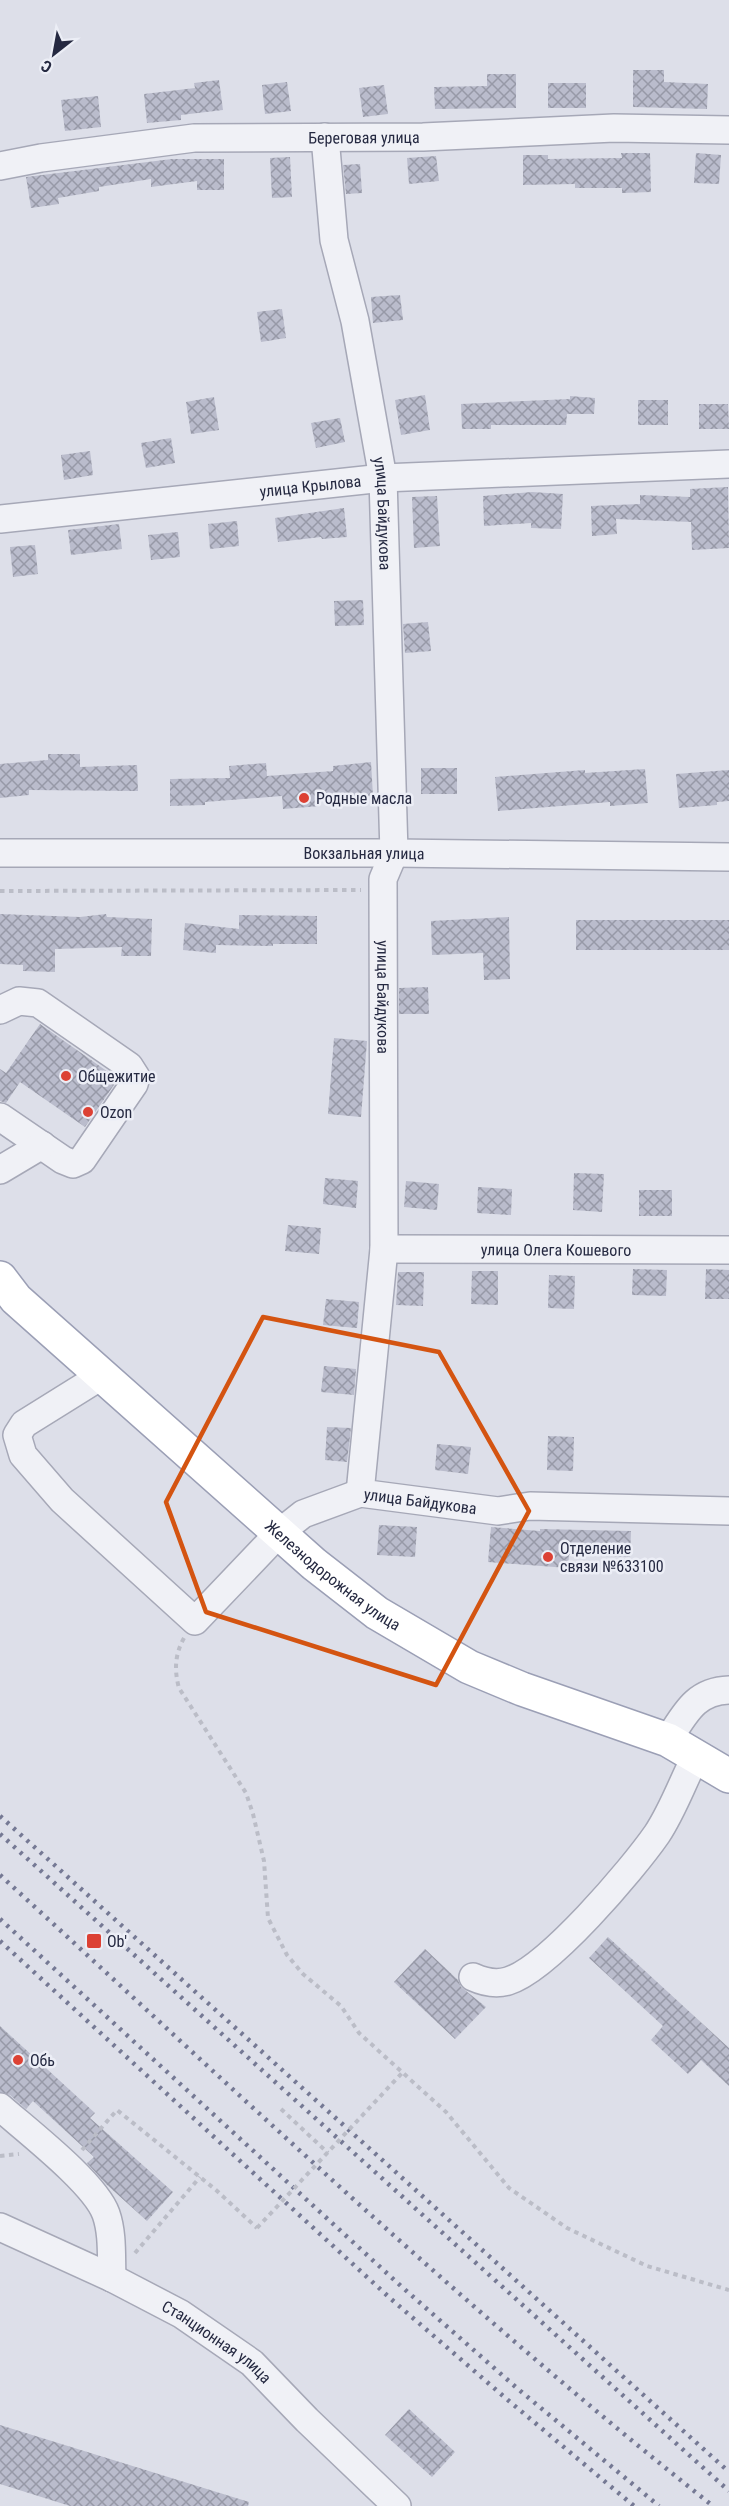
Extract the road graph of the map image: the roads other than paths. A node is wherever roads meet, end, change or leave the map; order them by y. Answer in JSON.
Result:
{"nodes":[{"id":1,"x":729,"y":130,"type":"edge"},
{"id":2,"x":325,"y":137,"type":"junction"},
{"id":3,"x":0,"y":166,"type":"edge"},
{"id":4,"x":729,"y":464,"type":"edge"},
{"id":5,"x":383,"y":478,"type":"junction"},
{"id":6,"x":0,"y":519,"type":"edge"},
{"id":7,"x":0,"y":853,"type":"edge"},
{"id":8,"x":394,"y":853,"type":"junction"},
{"id":9,"x":729,"y":857,"type":"edge"},
{"id":10,"x":0,"y":1010,"type":"edge"},
{"id":11,"x":0,"y":1117,"type":"edge"},
{"id":12,"x":42,"y":1145,"type":"junction"},
{"id":13,"x":0,"y":1170,"type":"edge"},
{"id":14,"x":384,"y":1249,"type":"junction"},
{"id":15,"x":729,"y":1250,"type":"edge"},
{"id":16,"x":0,"y":1278,"type":"edge"},
{"id":17,"x":101,"y":1376,"type":"junction"},
{"id":18,"x":360,"y":1493,"type":"junction"},
{"id":19,"x":729,"y":1511,"type":"edge"},
{"id":20,"x":279,"y":1533,"type":"junction"},
{"id":21,"x":729,"y":1690,"type":"edge"},
{"id":22,"x":668,"y":1740,"type":"junction"},
{"id":23,"x":696,"y":1756,"type":"junction"},
{"id":24,"x":729,"y":1776,"type":"edge"},
{"id":25,"x":472,"y":1977,"type":"dead end"},
{"id":26,"x":0,"y":2107,"type":"edge"},
{"id":27,"x":0,"y":2227,"type":"edge"},
{"id":28,"x":112,"y":2278,"type":"junction"},
{"id":29,"x":397,"y":2506,"type":"edge"}],
"edges":[{"from":1,"to":2,"type":"street","name":"Береговая улица"},
{"from":2,"to":3,"type":"street","name":"Береговая улица"},
{"from":2,"to":5,"type":"street","name":"улица Байдукова"},
{"from":4,"to":5,"type":"street","name":"улица Крылова"},
{"from":5,"to":6,"type":"street","name":"улица Крылова"},
{"from":5,"to":8,"type":"street","name":"улица Байдукова"},
{"from":7,"to":8,"type":"street","name":"Вокзальная улица"},
{"from":8,"to":9,"type":"street","name":"Вокзальная улица"},
{"from":8,"to":14,"type":"street","name":"улица Байдукова"},
{"from":10,"to":12,"type":"street"},
{"from":11,"to":12,"type":"street"},
{"from":12,"to":13,"type":"street"},
{"from":14,"to":15,"type":"street","name":"улица Олега Кошевого"},
{"from":14,"to":18,"type":"street","name":"улица Байдукова"},
{"from":16,"to":17,"type":"main road","name":"Железнодорожная улица"},
{"from":17,"to":20,"type":"main road","name":"Железнодорожная улица"},
{"from":17,"to":20,"type":"street"},
{"from":18,"to":19,"type":"street","name":"улица Байдукова"},
{"from":18,"to":20,"type":"street"},
{"from":20,"to":22,"type":"main road","name":"Железнодорожная улица"},
{"from":21,"to":22,"type":"street"},
{"from":22,"to":23,"type":"main road","name":"Железнодорожная улица"},
{"from":23,"to":24,"type":"main road","name":"Железнодорожная улица"},
{"from":23,"to":25,"type":"street"},
{"from":26,"to":28,"type":"street"},
{"from":27,"to":28,"type":"street","name":"Станционная улица"},
{"from":28,"to":29,"type":"street","name":"Станционная улица"}]}
